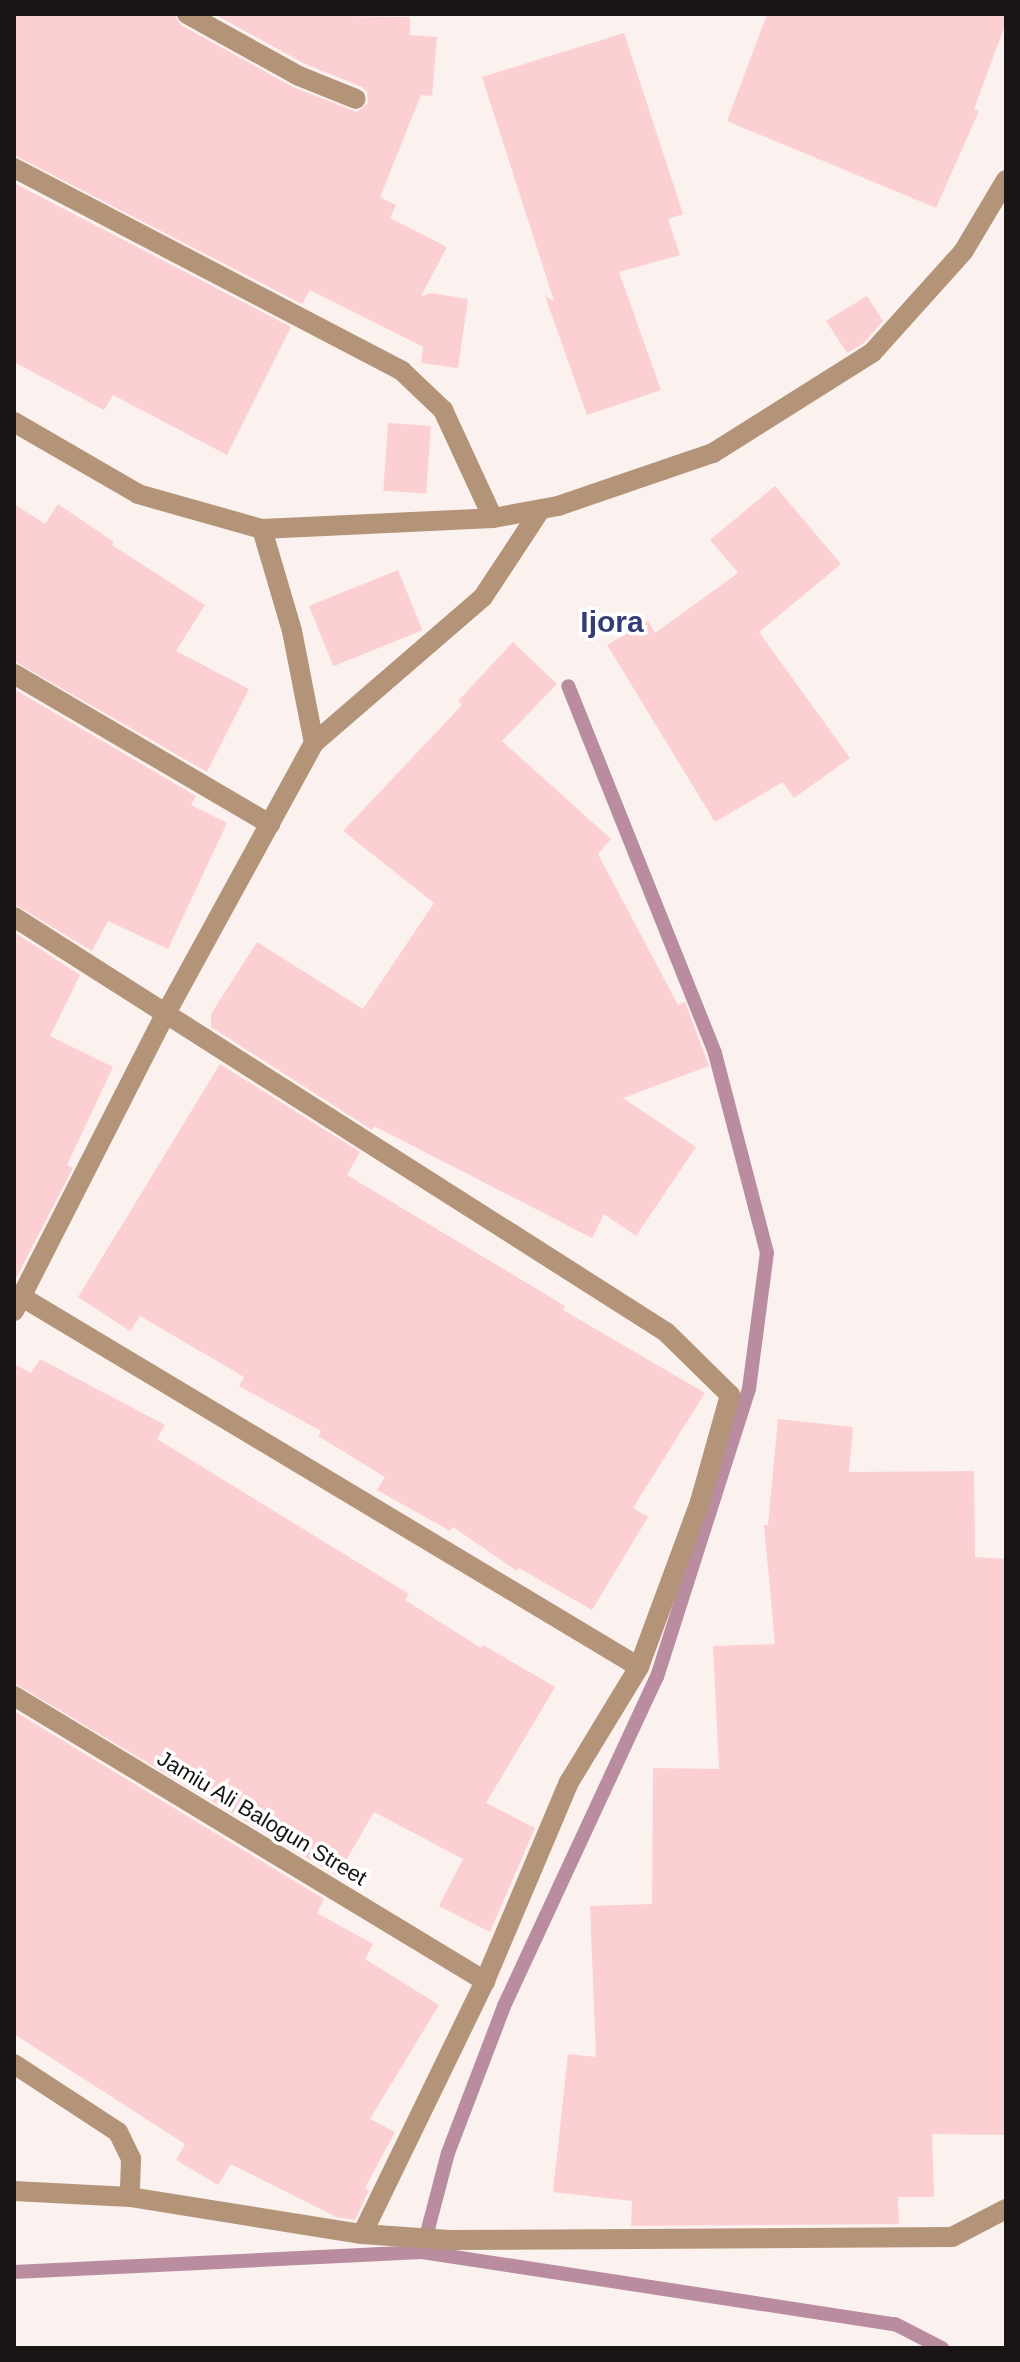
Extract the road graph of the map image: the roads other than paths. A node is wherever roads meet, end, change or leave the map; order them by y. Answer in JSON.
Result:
{"nodes":[{"id":1,"x":187,"y":14,"type":"edge"},
{"id":2,"x":356,"y":99,"type":"dead end"},
{"id":3,"x":14,"y":168,"type":"edge"},
{"id":4,"x":1006,"y":180,"type":"edge"},
{"id":5,"x":14,"y":422,"type":"edge"},
{"id":6,"x":541,"y":509,"type":"junction"},
{"id":7,"x":493,"y":518,"type":"junction"},
{"id":8,"x":262,"y":529,"type":"junction"},
{"id":9,"x":14,"y":674,"type":"edge"},
{"id":10,"x":314,"y":743,"type":"junction"},
{"id":11,"x":270,"y":824,"type":"junction"},
{"id":12,"x":14,"y":917,"type":"edge"},
{"id":13,"x":165,"y":1015,"type":"junction"},
{"id":14,"x":18,"y":1304,"type":"edge"},
{"id":15,"x":639,"y":1667,"type":"junction"},
{"id":16,"x":14,"y":1696,"type":"edge"},
{"id":17,"x":485,"y":1981,"type":"junction"},
{"id":18,"x":14,"y":2064,"type":"edge"},
{"id":19,"x":14,"y":2191,"type":"edge"},
{"id":20,"x":130,"y":2197,"type":"junction"},
{"id":21,"x":1006,"y":2209,"type":"edge"},
{"id":22,"x":362,"y":2234,"type":"junction"}],
"edges":[{"from":1,"to":2,"type":"street"},
{"from":3,"to":7,"type":"street"},
{"from":4,"to":6,"type":"street"},
{"from":5,"to":8,"type":"street"},
{"from":6,"to":7,"type":"street"},
{"from":6,"to":10,"type":"street"},
{"from":7,"to":8,"type":"street"},
{"from":8,"to":10,"type":"street"},
{"from":9,"to":11,"type":"street"},
{"from":10,"to":11,"type":"street"},
{"from":11,"to":13,"type":"street"},
{"from":12,"to":13,"type":"street"},
{"from":13,"to":14,"type":"street"},
{"from":13,"to":15,"type":"street"},
{"from":14,"to":15,"type":"street"},
{"from":15,"to":17,"type":"street"},
{"from":16,"to":17,"type":"street","name":"Jamiu Ali Balogun Street"},
{"from":17,"to":22,"type":"street"},
{"from":18,"to":20,"type":"street"},
{"from":19,"to":20,"type":"street"},
{"from":20,"to":22,"type":"street"},
{"from":21,"to":22,"type":"street"}]}
